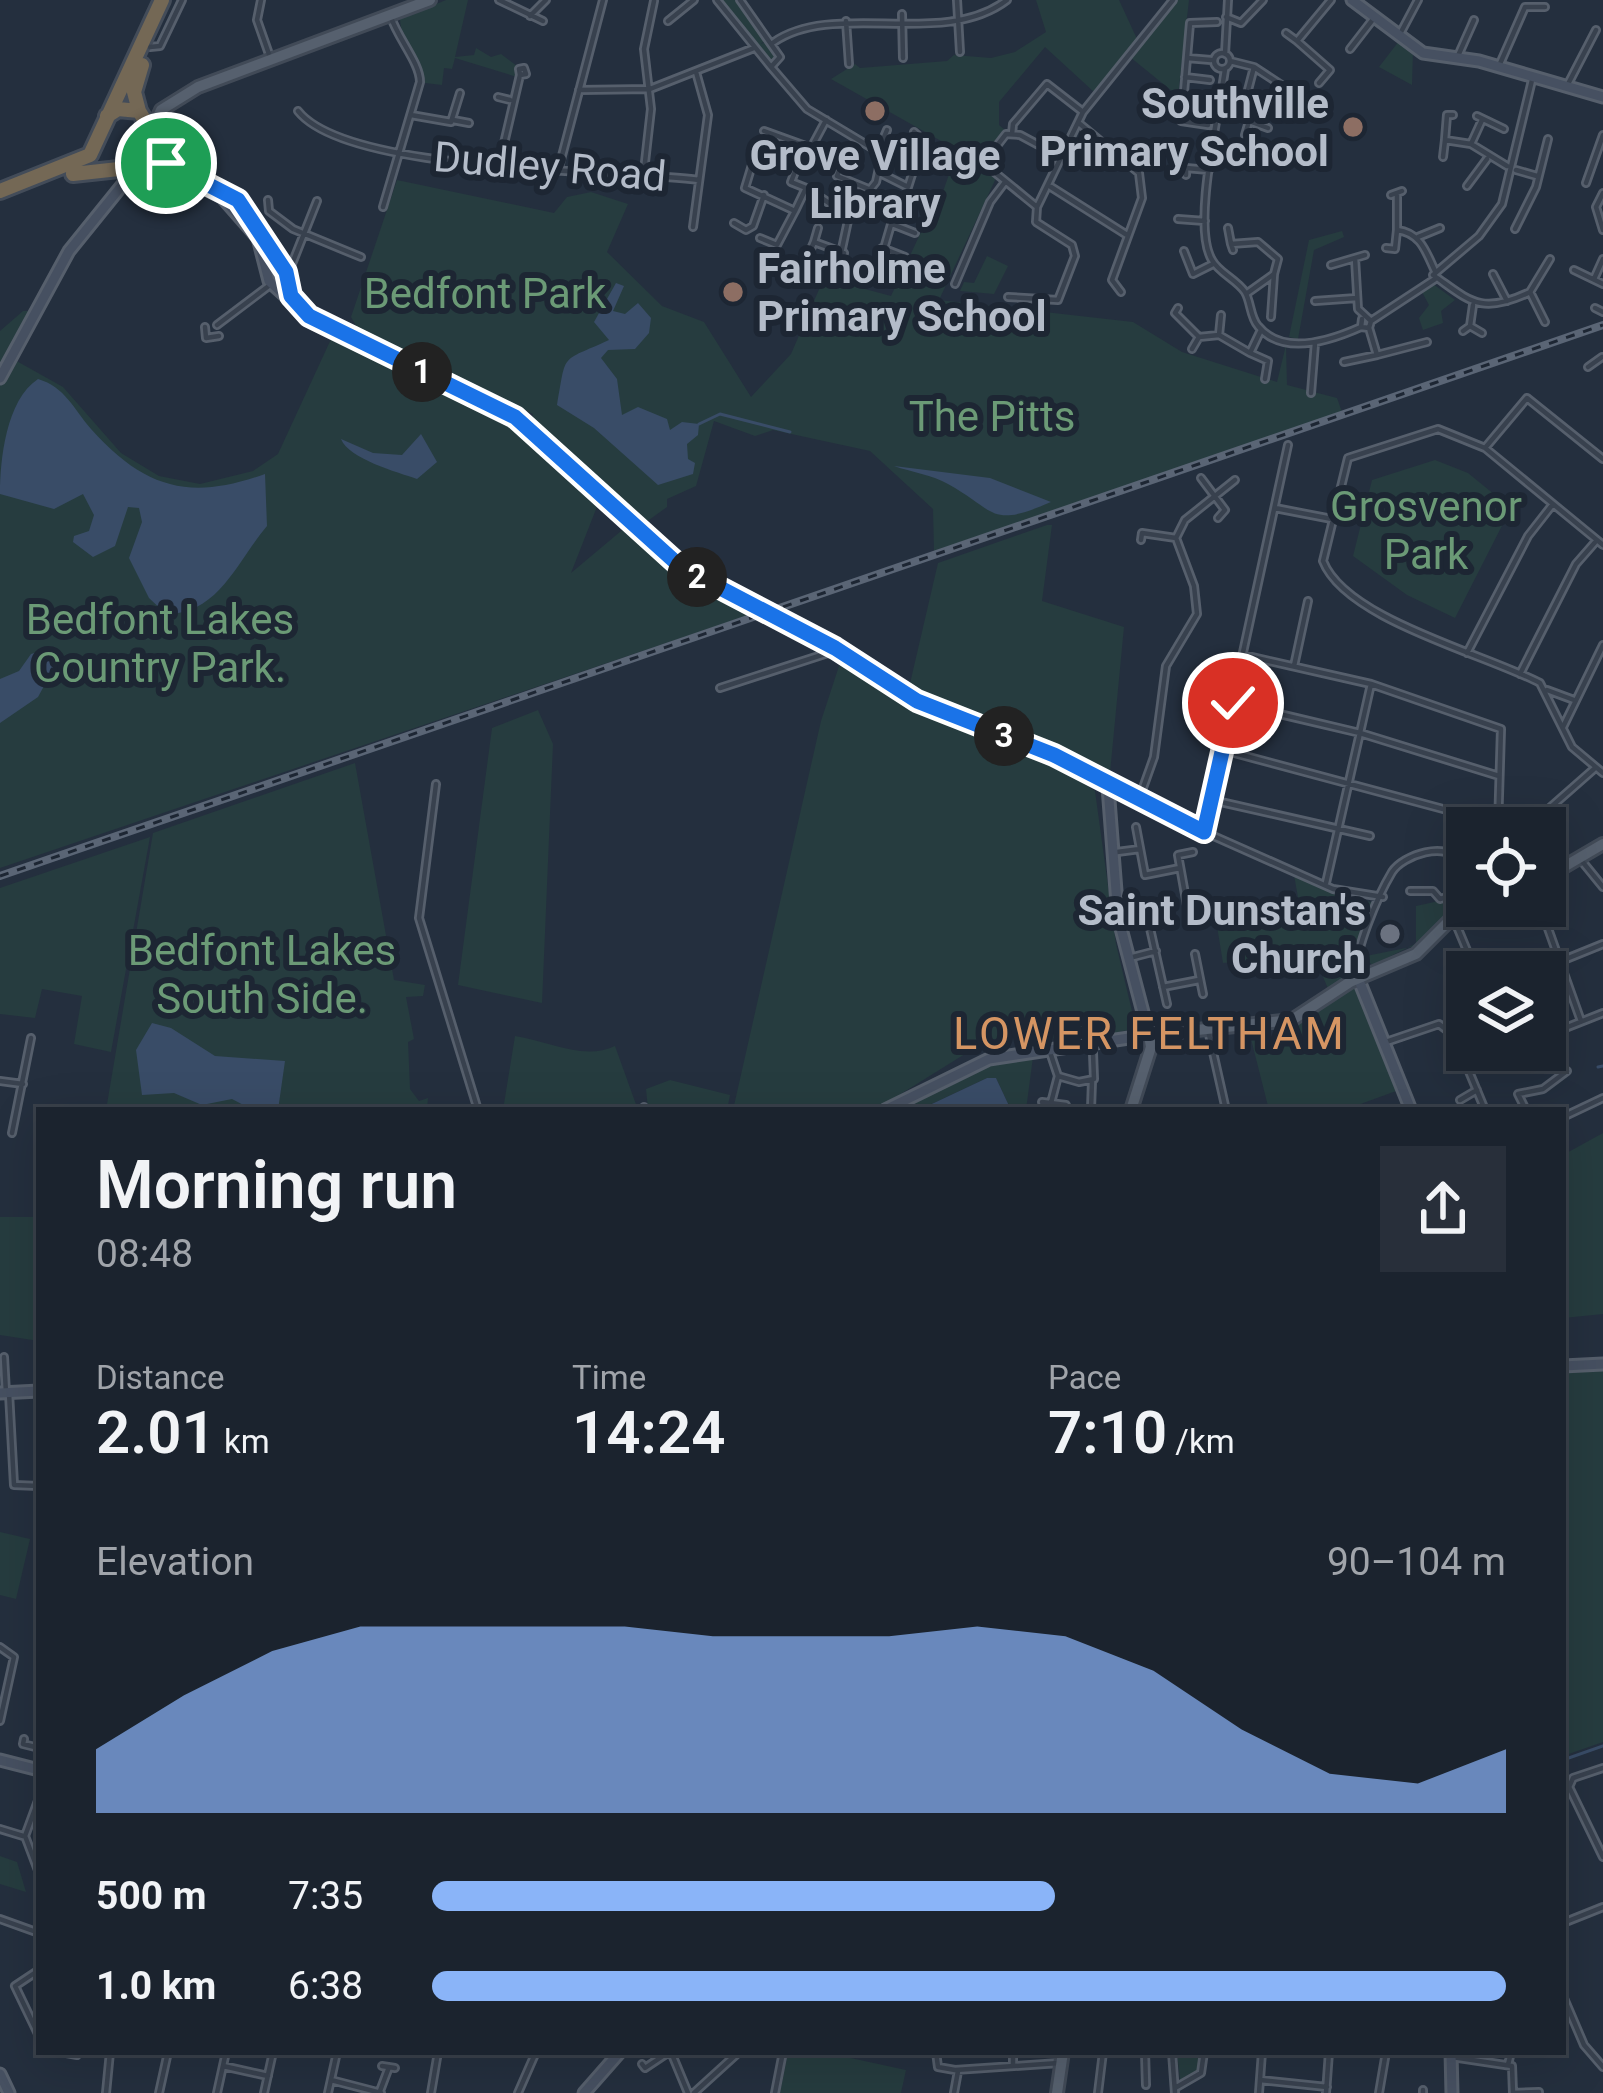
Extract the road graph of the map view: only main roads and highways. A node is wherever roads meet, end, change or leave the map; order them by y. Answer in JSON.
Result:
{"nodes":[{"id":1,"x":166,"y":0,"type":"edge"},
{"id":2,"x":430,"y":0,"type":"edge"},
{"id":3,"x":410,"y":4,"type":"edge"},
{"id":4,"x":161,"y":110,"type":"junction"},
{"id":5,"x":140,"y":111,"type":"junction"},
{"id":6,"x":107,"y":116,"type":"junction"},
{"id":7,"x":151,"y":133,"type":"junction"},
{"id":8,"x":95,"y":144,"type":"junction"},
{"id":9,"x":109,"y":168,"type":"junction"},
{"id":10,"x":0,"y":195,"type":"edge"},
{"id":11,"x":1603,"y":844,"type":"edge"},
{"id":12,"x":1566,"y":868,"type":"edge"},
{"id":13,"x":1446,"y":923,"type":"edge"},
{"id":14,"x":1132,"y":1107,"type":"edge"},
{"id":15,"x":1062,"y":2058,"type":"edge"},
{"id":16,"x":1057,"y":2093,"type":"edge"}],
"edges":[{"from":1,"to":5,"type":"highway"},
{"from":1,"to":6,"type":"highway"},
{"from":2,"to":3,"type":"main road"},
{"from":3,"to":4,"type":"main road"},
{"from":4,"to":5,"type":"main road"},
{"from":4,"to":7,"type":"main road"},
{"from":5,"to":6,"type":"highway"},
{"from":5,"to":7,"type":"highway"},
{"from":6,"to":8,"type":"highway"},
{"from":7,"to":9,"type":"highway"},
{"from":8,"to":9,"type":"highway"},
{"from":8,"to":10,"type":"highway"},
{"from":9,"to":10,"type":"highway"},
{"from":11,"to":12,"type":"main road"},
{"from":13,"to":14,"type":"main road"},
{"from":15,"to":16,"type":"main road"}]}
